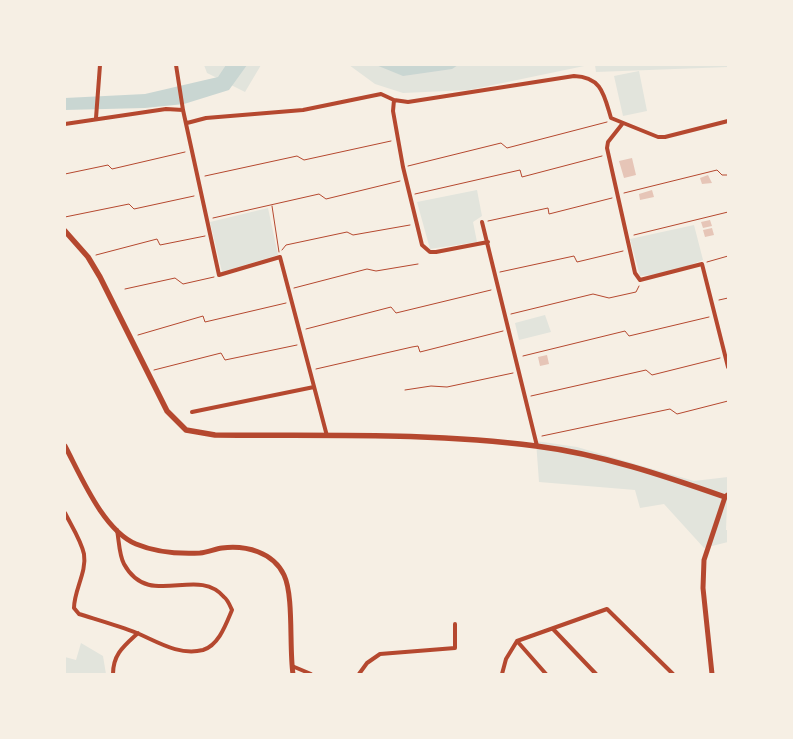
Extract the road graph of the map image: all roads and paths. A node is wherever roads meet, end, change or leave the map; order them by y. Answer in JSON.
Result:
{"nodes":[{"id":1,"x":100,"y":65,"type":"edge"},
{"id":2,"x":176,"y":65,"type":"edge"},
{"id":3,"x":394,"y":100,"type":"junction"},
{"id":4,"x":183,"y":108,"type":"junction"},
{"id":5,"x":96,"y":118,"type":"junction"},
{"id":6,"x":611,"y":118,"type":"junction"},
{"id":7,"x":728,"y":121,"type":"edge"},
{"id":8,"x":187,"y":123,"type":"junction"},
{"id":9,"x":622,"y":123,"type":"junction"},
{"id":10,"x":65,"y":124,"type":"edge"},
{"id":11,"x":399,"y":139,"type":"junction"},
{"id":12,"x":193,"y":150,"type":"junction"},
{"id":13,"x":608,"y":154,"type":"junction"},
{"id":14,"x":403,"y":167,"type":"junction"},
{"id":15,"x":65,"y":174,"type":"edge"},
{"id":16,"x":728,"y":175,"type":"edge"},
{"id":17,"x":198,"y":178,"type":"junction"},
{"id":18,"x":406,"y":180,"type":"junction"},
{"id":19,"x":202,"y":194,"type":"junction"},
{"id":20,"x":410,"y":196,"type":"junction"},
{"id":21,"x":617,"y":196,"type":"junction"},
{"id":22,"x":272,"y":205,"type":"junction"},
{"id":23,"x":728,"y":212,"type":"edge"},
{"id":24,"x":65,"y":217,"type":"edge"},
{"id":25,"x":208,"y":219,"type":"junction"},
{"id":26,"x":482,"y":222,"type":"joint"},
{"id":27,"x":416,"y":224,"type":"junction"},
{"id":28,"x":65,"y":231,"type":"edge"},
{"id":29,"x":211,"y":235,"type":"junction"},
{"id":30,"x":628,"y":237,"type":"junction"},
{"id":31,"x":488,"y":242,"type":"junction"},
{"id":32,"x":629,"y":250,"type":"junction"},
{"id":33,"x":728,"y":256,"type":"edge"},
{"id":34,"x":88,"y":257,"type":"junction"},
{"id":35,"x":280,"y":258,"type":"junction"},
{"id":36,"x":418,"y":264,"type":"dead end"},
{"id":37,"x":702,"y":264,"type":"junction"},
{"id":38,"x":496,"y":273,"type":"junction"},
{"id":39,"x":220,"y":275,"type":"junction"},
{"id":40,"x":640,"y":280,"type":"junction"},
{"id":41,"x":499,"y":287,"type":"junction"},
{"id":42,"x":125,"y":289,"type":"dead end"},
{"id":43,"x":288,"y":290,"type":"junction"},
{"id":44,"x":728,"y":298,"type":"edge"},
{"id":45,"x":292,"y":302,"type":"junction"},
{"id":46,"x":710,"y":302,"type":"junction"},
{"id":47,"x":714,"y":315,"type":"junction"},
{"id":48,"x":506,"y":316,"type":"junction"},
{"id":49,"x":299,"y":330,"type":"junction"},
{"id":50,"x":509,"y":330,"type":"junction"},
{"id":51,"x":130,"y":338,"type":"junction"},
{"id":52,"x":303,"y":344,"type":"junction"},
{"id":53,"x":726,"y":356,"type":"junction"},
{"id":54,"x":516,"y":358,"type":"junction"},
{"id":55,"x":728,"y":367,"type":"edge"},
{"id":56,"x":310,"y":370,"type":"junction"},
{"id":57,"x":148,"y":372,"type":"junction"},
{"id":58,"x":519,"y":372,"type":"junction"},
{"id":59,"x":314,"y":387,"type":"junction"},
{"id":60,"x":405,"y":390,"type":"dead end"},
{"id":61,"x":525,"y":397,"type":"junction"},
{"id":62,"x":728,"y":401,"type":"edge"},
{"id":63,"x":192,"y":412,"type":"dead end"},
{"id":64,"x":327,"y":436,"type":"junction"},
{"id":65,"x":534,"y":437,"type":"junction"},
{"id":66,"x":65,"y":446,"type":"edge"},
{"id":67,"x":537,"y":446,"type":"junction"},
{"id":68,"x":727,"y":496,"type":"edge"},
{"id":69,"x":65,"y":513,"type":"edge"},
{"id":70,"x":117,"y":529,"type":"junction"},
{"id":71,"x":455,"y":624,"type":"dead end"},
{"id":72,"x":553,"y":629,"type":"junction"},
{"id":73,"x":138,"y":633,"type":"junction"},
{"id":74,"x":517,"y":641,"type":"junction"},
{"id":75,"x":292,"y":666,"type":"junction"},
{"id":76,"x":113,"y":674,"type":"edge"},
{"id":77,"x":293,"y":674,"type":"edge"},
{"id":78,"x":311,"y":674,"type":"edge"},
{"id":79,"x":359,"y":674,"type":"edge"},
{"id":80,"x":502,"y":674,"type":"edge"},
{"id":81,"x":546,"y":674,"type":"edge"},
{"id":82,"x":596,"y":674,"type":"edge"},
{"id":83,"x":673,"y":674,"type":"edge"},
{"id":84,"x":712,"y":674,"type":"edge"}],
"edges":[{"from":1,"to":5,"type":"street"},
{"from":2,"to":4,"type":"street"},
{"from":3,"to":6,"type":"street"},
{"from":3,"to":8,"type":"street"},
{"from":3,"to":11,"type":"street"},
{"from":4,"to":5,"type":"street"},
{"from":4,"to":8,"type":"street"},
{"from":5,"to":10,"type":"street"},
{"from":6,"to":9,"type":"street"},
{"from":6,"to":14,"type":"path"},
{"from":7,"to":9,"type":"street"},
{"from":8,"to":12,"type":"street"},
{"from":9,"to":13,"type":"street"},
{"from":11,"to":14,"type":"street"},
{"from":11,"to":17,"type":"path"},
{"from":12,"to":15,"type":"path"},
{"from":12,"to":17,"type":"street"},
{"from":13,"to":20,"type":"path"},
{"from":13,"to":21,"type":"street"},
{"from":14,"to":18,"type":"street"},
{"from":16,"to":21,"type":"path"},
{"from":17,"to":19,"type":"street"},
{"from":18,"to":20,"type":"street"},
{"from":18,"to":22,"type":"path"},
{"from":19,"to":24,"type":"path"},
{"from":19,"to":25,"type":"street"},
{"from":20,"to":27,"type":"street"},
{"from":21,"to":26,"type":"path"},
{"from":21,"to":30,"type":"street"},
{"from":22,"to":25,"type":"path"},
{"from":22,"to":35,"type":"path"},
{"from":23,"to":30,"type":"path"},
{"from":25,"to":29,"type":"street"},
{"from":26,"to":31,"type":"street"},
{"from":27,"to":31,"type":"street"},
{"from":27,"to":35,"type":"path"},
{"from":28,"to":34,"type":"main road"},
{"from":29,"to":34,"type":"path"},
{"from":29,"to":39,"type":"street"},
{"from":30,"to":32,"type":"street"},
{"from":31,"to":38,"type":"street"},
{"from":32,"to":38,"type":"path"},
{"from":32,"to":40,"type":"street"},
{"from":33,"to":37,"type":"path"},
{"from":34,"to":51,"type":"main road"},
{"from":35,"to":39,"type":"street"},
{"from":35,"to":43,"type":"street"},
{"from":36,"to":43,"type":"path"},
{"from":37,"to":40,"type":"street"},
{"from":37,"to":46,"type":"street"},
{"from":38,"to":41,"type":"street"},
{"from":39,"to":42,"type":"path"},
{"from":40,"to":48,"type":"path"},
{"from":41,"to":48,"type":"street"},
{"from":41,"to":49,"type":"path"},
{"from":43,"to":45,"type":"street"},
{"from":44,"to":46,"type":"path"},
{"from":45,"to":49,"type":"street"},
{"from":45,"to":51,"type":"path"},
{"from":46,"to":47,"type":"street"},
{"from":47,"to":53,"type":"street"},
{"from":47,"to":54,"type":"path"},
{"from":48,"to":50,"type":"street"},
{"from":49,"to":52,"type":"street"},
{"from":50,"to":54,"type":"street"},
{"from":50,"to":56,"type":"path"},
{"from":51,"to":57,"type":"main road"},
{"from":52,"to":56,"type":"street"},
{"from":52,"to":57,"type":"path"},
{"from":53,"to":55,"type":"street"},
{"from":53,"to":61,"type":"path"},
{"from":54,"to":58,"type":"street"},
{"from":56,"to":59,"type":"street"},
{"from":57,"to":64,"type":"main road"},
{"from":58,"to":60,"type":"path"},
{"from":58,"to":61,"type":"street"},
{"from":59,"to":63,"type":"street"},
{"from":59,"to":64,"type":"street"},
{"from":61,"to":65,"type":"street"},
{"from":62,"to":65,"type":"path"},
{"from":64,"to":67,"type":"main road"},
{"from":65,"to":67,"type":"street"},
{"from":66,"to":70,"type":"street"},
{"from":67,"to":68,"type":"main road"},
{"from":68,"to":84,"type":"street"},
{"from":69,"to":73,"type":"street"},
{"from":70,"to":73,"type":"street"},
{"from":70,"to":75,"type":"street"},
{"from":71,"to":79,"type":"street"},
{"from":72,"to":74,"type":"street"},
{"from":72,"to":82,"type":"street"},
{"from":72,"to":83,"type":"street"},
{"from":73,"to":76,"type":"street"},
{"from":74,"to":80,"type":"street"},
{"from":74,"to":81,"type":"street"},
{"from":75,"to":77,"type":"street"},
{"from":75,"to":78,"type":"street"}]}
